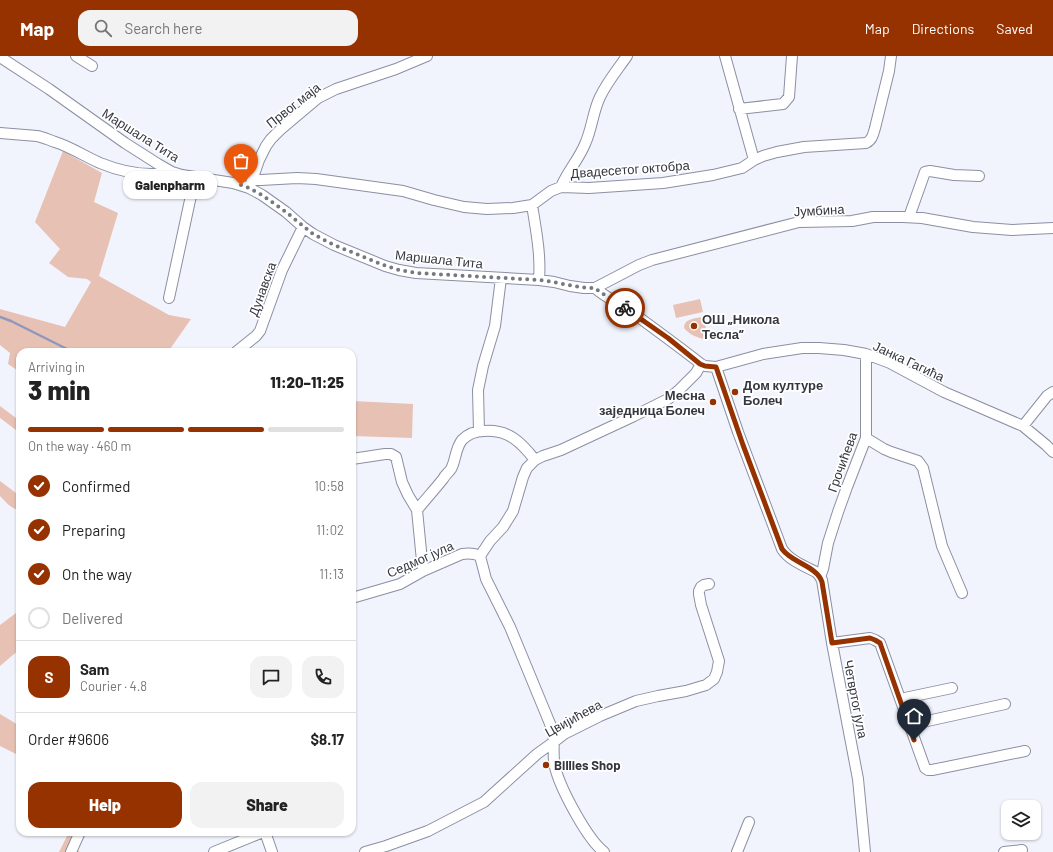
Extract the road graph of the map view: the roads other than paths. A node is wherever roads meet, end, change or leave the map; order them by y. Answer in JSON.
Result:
{"nodes":[{"id":1,"x":76,"y":56,"type":"edge"},
{"id":2,"x":427,"y":56,"type":"edge"},
{"id":3,"x":627,"y":56,"type":"edge"},
{"id":4,"x":725,"y":56,"type":"edge"},
{"id":5,"x":792,"y":56,"type":"edge"},
{"id":6,"x":891,"y":56,"type":"edge"},
{"id":7,"x":0,"y":57,"type":"edge"},
{"id":8,"x":92,"y":66,"type":"dead end"},
{"id":9,"x":739,"y":109,"type":"junction"},
{"id":10,"x":0,"y":133,"type":"edge"},
{"id":11,"x":754,"y":160,"type":"junction"},
{"id":12,"x":172,"y":172,"type":"junction"},
{"id":13,"x":979,"y":176,"type":"dead end"},
{"id":14,"x":196,"y":177,"type":"junction"},
{"id":15,"x":251,"y":184,"type":"junction"},
{"id":16,"x":561,"y":187,"type":"junction"},
{"id":17,"x":532,"y":205,"type":"junction"},
{"id":18,"x":909,"y":217,"type":"junction"},
{"id":19,"x":303,"y":227,"type":"junction"},
{"id":20,"x":1053,"y":228,"type":"edge"},
{"id":21,"x":501,"y":278,"type":"junction"},
{"id":22,"x":539,"y":280,"type":"junction"},
{"id":23,"x":595,"y":288,"type":"junction"},
{"id":24,"x":169,"y":298,"type":"dead end"},
{"id":25,"x":241,"y":348,"type":"edge"},
{"id":26,"x":866,"y":354,"type":"junction"},
{"id":27,"x":700,"y":364,"type":"junction"},
{"id":28,"x":716,"y":367,"type":"junction"},
{"id":29,"x":1053,"y":392,"type":"edge"},
{"id":30,"x":1023,"y":426,"type":"junction"},
{"id":31,"x":479,"y":431,"type":"junction"},
{"id":32,"x":866,"y":438,"type":"junction"},
{"id":33,"x":1053,"y":452,"type":"edge"},
{"id":34,"x":356,"y":459,"type":"edge"},
{"id":35,"x":535,"y":460,"type":"junction"},
{"id":36,"x":418,"y":510,"type":"junction"},
{"id":37,"x":480,"y":556,"type":"junction"},
{"id":38,"x":423,"y":571,"type":"junction"},
{"id":39,"x":820,"y":577,"type":"junction"},
{"id":40,"x":709,"y":584,"type":"dead end"},
{"id":41,"x":962,"y":593,"type":"dead end"},
{"id":42,"x":356,"y":597,"type":"edge"},
{"id":43,"x":832,"y":643,"type":"junction"},
{"id":44,"x":952,"y":688,"type":"dead end"},
{"id":45,"x":900,"y":699,"type":"junction"},
{"id":46,"x":1005,"y":704,"type":"dead end"},
{"id":47,"x":909,"y":725,"type":"junction"},
{"id":48,"x":555,"y":740,"type":"junction"},
{"id":49,"x":1025,"y":751,"type":"dead end"},
{"id":50,"x":749,"y":822,"type":"dead end"},
{"id":51,"x":78,"y":836,"type":"edge"},
{"id":52,"x":254,"y":836,"type":"edge"},
{"id":53,"x":266,"y":836,"type":"edge"},
{"id":54,"x":1022,"y":850,"type":"dead end"},
{"id":55,"x":71,"y":852,"type":"edge"},
{"id":56,"x":214,"y":852,"type":"edge"},
{"id":57,"x":272,"y":852,"type":"edge"},
{"id":58,"x":365,"y":852,"type":"edge"},
{"id":59,"x":604,"y":852,"type":"edge"},
{"id":60,"x":737,"y":852,"type":"edge"},
{"id":61,"x":865,"y":852,"type":"edge"},
{"id":62,"x":1004,"y":852,"type":"edge"}],
"edges":[{"from":1,"to":8,"type":"street"},
{"from":2,"to":15,"type":"street","name":"Првог маја"},
{"from":3,"to":16,"type":"street","name":"Двадесетог октобра"},
{"from":4,"to":9,"type":"street"},
{"from":5,"to":9,"type":"street"},
{"from":6,"to":11,"type":"street","name":"Двадесетог октобра"},
{"from":7,"to":12,"type":"street","name":"Маршала Тита"},
{"from":9,"to":11,"type":"street"},
{"from":10,"to":12,"type":"street"},
{"from":11,"to":16,"type":"street","name":"Двадесетог октобра"},
{"from":12,"to":14,"type":"street","name":"Маршала Тита"},
{"from":13,"to":18,"type":"street"},
{"from":14,"to":15,"type":"street","name":"Маршала Тита"},
{"from":14,"to":24,"type":"street"},
{"from":15,"to":17,"type":"street","name":"Двадесетог октобра"},
{"from":15,"to":19,"type":"street","name":"Маршала Тита"},
{"from":16,"to":17,"type":"street","name":"Двадесетог октобра"},
{"from":17,"to":22,"type":"street"},
{"from":18,"to":20,"type":"street","name":"Јумбина"},
{"from":18,"to":23,"type":"street","name":"Јумбина"},
{"from":19,"to":21,"type":"street","name":"Маршала Тита"},
{"from":19,"to":25,"type":"street","name":"Дунавска"},
{"from":21,"to":22,"type":"street","name":"Маршала Тита"},
{"from":21,"to":31,"type":"street"},
{"from":22,"to":23,"type":"street","name":"Маршала Тита"},
{"from":23,"to":27,"type":"street"},
{"from":26,"to":28,"type":"street","name":"Јанка Гагића"},
{"from":26,"to":30,"type":"street","name":"Јанка Гагића"},
{"from":26,"to":32,"type":"street","name":"Грочићева"},
{"from":27,"to":28,"type":"street"},
{"from":27,"to":35,"type":"street"},
{"from":28,"to":39,"type":"street"},
{"from":29,"to":30,"type":"street"},
{"from":30,"to":33,"type":"street","name":"Јанка Гагића"},
{"from":31,"to":35,"type":"street"},
{"from":31,"to":36,"type":"street"},
{"from":32,"to":39,"type":"street","name":"Грочићева"},
{"from":32,"to":41,"type":"street"},
{"from":34,"to":36,"type":"street"},
{"from":35,"to":37,"type":"street"},
{"from":36,"to":38,"type":"street"},
{"from":37,"to":38,"type":"street","name":"Седмог јула"},
{"from":37,"to":48,"type":"street"},
{"from":38,"to":42,"type":"street","name":"Седмог јула"},
{"from":39,"to":43,"type":"street","name":"Четвртог јула"},
{"from":40,"to":48,"type":"street","name":"Цвијићева"},
{"from":43,"to":45,"type":"street"},
{"from":43,"to":61,"type":"street","name":"Четвртог јула"},
{"from":44,"to":45,"type":"street"},
{"from":45,"to":47,"type":"street"},
{"from":46,"to":47,"type":"street"},
{"from":47,"to":49,"type":"street"},
{"from":48,"to":58,"type":"street","name":"Цвијићева"},
{"from":48,"to":59,"type":"street"},
{"from":50,"to":60,"type":"street"},
{"from":51,"to":55,"type":"street"},
{"from":52,"to":56,"type":"street"},
{"from":53,"to":57,"type":"street"},
{"from":54,"to":62,"type":"street"}]}
